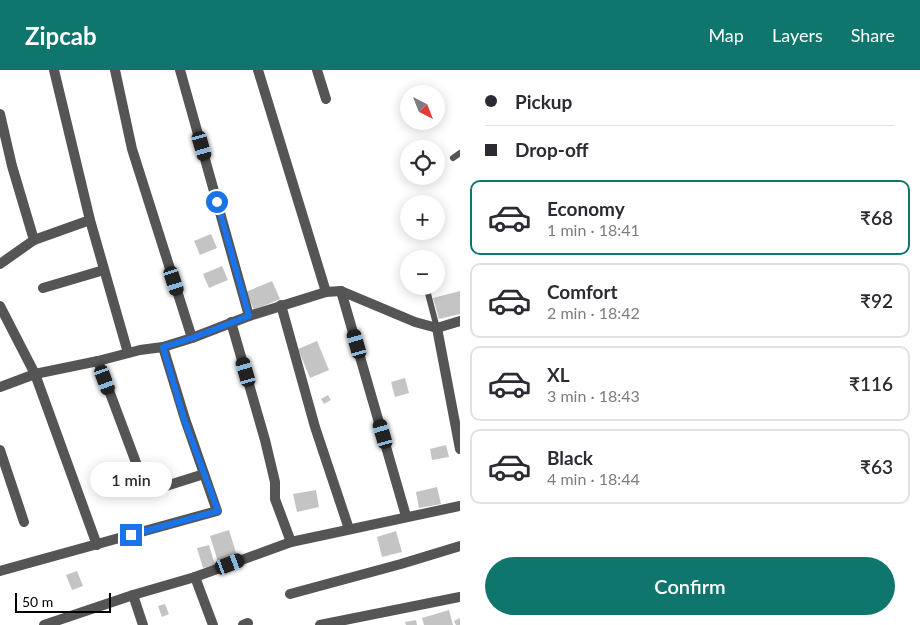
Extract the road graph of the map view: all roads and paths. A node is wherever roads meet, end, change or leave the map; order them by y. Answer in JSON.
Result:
{"nodes":[{"id":1,"x":54,"y":70,"type":"edge"},
{"id":2,"x":115,"y":70,"type":"edge"},
{"id":3,"x":180,"y":70,"type":"edge"},
{"id":4,"x":258,"y":70,"type":"edge"},
{"id":5,"x":317,"y":70,"type":"edge"},
{"id":6,"x":326,"y":100,"type":"dead end"},
{"id":7,"x":0,"y":114,"type":"edge"},
{"id":8,"x":460,"y":153,"type":"edge"},
{"id":9,"x":5,"y":158,"type":"edge"},
{"id":10,"x":453,"y":158,"type":"dead end"},
{"id":11,"x":90,"y":220,"type":"junction"},
{"id":12,"x":34,"y":240,"type":"junction"},
{"id":13,"x":0,"y":264,"type":"edge"},
{"id":14,"x":104,"y":270,"type":"junction"},
{"id":15,"x":43,"y":288,"type":"dead end"},
{"id":16,"x":341,"y":291,"type":"junction"},
{"id":17,"x":326,"y":292,"type":"junction"},
{"id":18,"x":428,"y":295,"type":"edge"},
{"id":19,"x":281,"y":305,"type":"junction"},
{"id":20,"x":0,"y":306,"type":"edge"},
{"id":21,"x":249,"y":316,"type":"junction"},
{"id":22,"x":460,"y":321,"type":"edge"},
{"id":23,"x":231,"y":322,"type":"junction"},
{"id":24,"x":437,"y":328,"type":"junction"},
{"id":25,"x":192,"y":338,"type":"junction"},
{"id":26,"x":163,"y":347,"type":"junction"},
{"id":27,"x":128,"y":353,"type":"junction"},
{"id":28,"x":98,"y":361,"type":"junction"},
{"id":29,"x":35,"y":374,"type":"junction"},
{"id":30,"x":0,"y":387,"type":"edge"},
{"id":31,"x":460,"y":449,"type":"edge"},
{"id":32,"x":0,"y":450,"type":"edge"},
{"id":33,"x":204,"y":474,"type":"junction"},
{"id":34,"x":460,"y":506,"type":"edge"},
{"id":35,"x":406,"y":516,"type":"junction"},
{"id":36,"x":24,"y":522,"type":"dead end"},
{"id":37,"x":349,"y":529,"type":"junction"},
{"id":38,"x":291,"y":542,"type":"junction"},
{"id":39,"x":97,"y":545,"type":"junction"},
{"id":40,"x":460,"y":546,"type":"edge"},
{"id":41,"x":0,"y":571,"type":"edge"},
{"id":42,"x":195,"y":577,"type":"junction"},
{"id":43,"x":290,"y":594,"type":"dead end"},
{"id":44,"x":132,"y":595,"type":"junction"},
{"id":45,"x":460,"y":597,"type":"edge"},
{"id":46,"x":56,"y":623,"type":"edge"},
{"id":47,"x":44,"y":625,"type":"edge"},
{"id":48,"x":143,"y":625,"type":"edge"},
{"id":49,"x":213,"y":625,"type":"edge"},
{"id":50,"x":320,"y":625,"type":"edge"}],
"edges":[{"from":1,"to":11,"type":"street"},
{"from":2,"to":25,"type":"street"},
{"from":3,"to":21,"type":"street"},
{"from":4,"to":17,"type":"street"},
{"from":5,"to":6,"type":"street"},
{"from":7,"to":9,"type":"street"},
{"from":8,"to":10,"type":"lane"},
{"from":9,"to":12,"type":"street"},
{"from":11,"to":12,"type":"street"},
{"from":11,"to":14,"type":"street"},
{"from":12,"to":13,"type":"street"},
{"from":14,"to":15,"type":"street"},
{"from":14,"to":27,"type":"street"},
{"from":16,"to":17,"type":"street"},
{"from":16,"to":24,"type":"street"},
{"from":16,"to":35,"type":"street"},
{"from":17,"to":19,"type":"street"},
{"from":18,"to":24,"type":"lane"},
{"from":19,"to":21,"type":"street"},
{"from":19,"to":37,"type":"street"},
{"from":20,"to":29,"type":"street"},
{"from":21,"to":23,"type":"street"},
{"from":22,"to":24,"type":"street"},
{"from":23,"to":25,"type":"street"},
{"from":23,"to":38,"type":"street"},
{"from":24,"to":31,"type":"street"},
{"from":25,"to":26,"type":"street"},
{"from":26,"to":27,"type":"street"},
{"from":26,"to":33,"type":"street"},
{"from":27,"to":28,"type":"street"},
{"from":28,"to":29,"type":"street"},
{"from":28,"to":33,"type":"street"},
{"from":29,"to":30,"type":"street"},
{"from":29,"to":39,"type":"street"},
{"from":32,"to":36,"type":"street"},
{"from":33,"to":39,"type":"street"},
{"from":34,"to":35,"type":"street"},
{"from":35,"to":37,"type":"street"},
{"from":37,"to":38,"type":"street"},
{"from":38,"to":42,"type":"street"},
{"from":39,"to":41,"type":"street"},
{"from":40,"to":43,"type":"street"},
{"from":42,"to":44,"type":"street"},
{"from":42,"to":49,"type":"street"},
{"from":44,"to":46,"type":"street"},
{"from":44,"to":48,"type":"street"},
{"from":45,"to":50,"type":"street"},
{"from":46,"to":47,"type":"street"}]}
